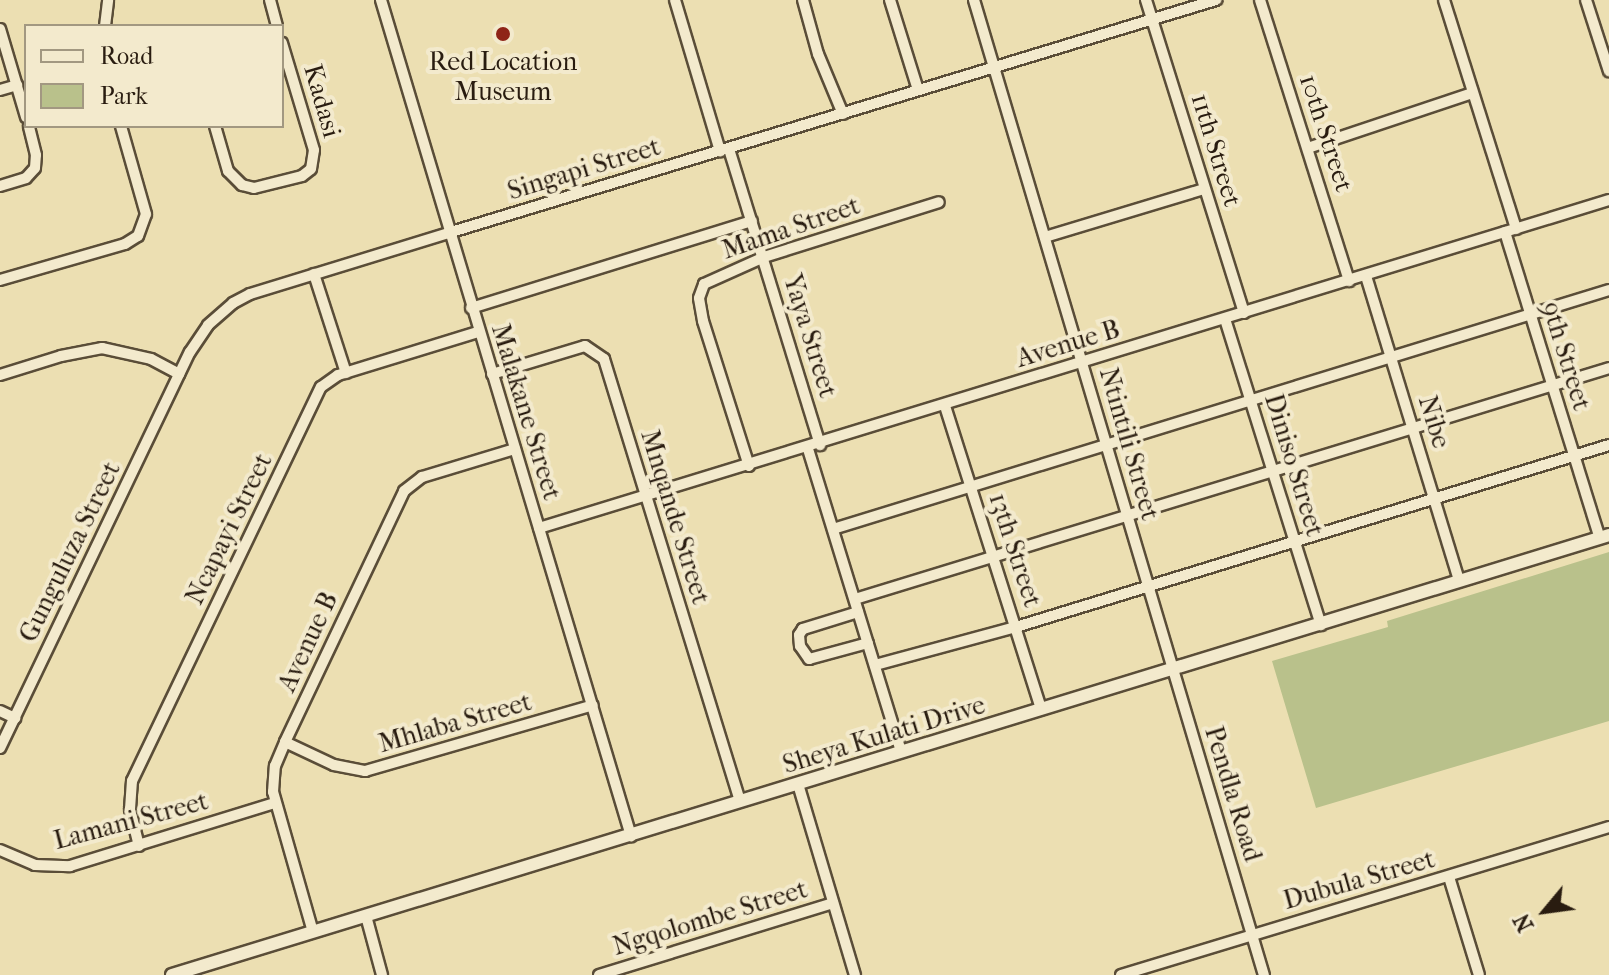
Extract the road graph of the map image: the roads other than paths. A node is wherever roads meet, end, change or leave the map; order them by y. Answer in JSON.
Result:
{"nodes":[{"id":1,"x":108,"y":0,"type":"edge"},
{"id":2,"x":270,"y":0,"type":"edge"},
{"id":3,"x":381,"y":0,"type":"edge"},
{"id":4,"x":675,"y":0,"type":"edge"},
{"id":5,"x":890,"y":0,"type":"edge"},
{"id":6,"x":974,"y":0,"type":"edge"},
{"id":7,"x":1146,"y":0,"type":"edge"},
{"id":8,"x":1216,"y":0,"type":"edge"},
{"id":9,"x":1260,"y":0,"type":"edge"},
{"id":10,"x":1444,"y":0,"type":"edge"},
{"id":11,"x":1586,"y":0,"type":"edge"},
{"id":12,"x":805,"y":1,"type":"edge"},
{"id":13,"x":1152,"y":19,"type":"junction"},
{"id":14,"x":105,"y":24,"type":"edge"},
{"id":15,"x":276,"y":24,"type":"edge"},
{"id":16,"x":0,"y":29,"type":"edge"},
{"id":17,"x":284,"y":50,"type":"edge"},
{"id":18,"x":995,"y":68,"type":"junction"},
{"id":19,"x":1609,"y":71,"type":"edge"},
{"id":20,"x":17,"y":85,"type":"junction"},
{"id":21,"x":0,"y":90,"type":"edge"},
{"id":22,"x":918,"y":90,"type":"junction"},
{"id":23,"x":1472,"y":93,"type":"junction"},
{"id":24,"x":24,"y":110,"type":"edge"},
{"id":25,"x":843,"y":114,"type":"junction"},
{"id":26,"x":29,"y":128,"type":"edge"},
{"id":27,"x":122,"y":128,"type":"edge"},
{"id":28,"x":216,"y":128,"type":"edge"},
{"id":29,"x":1308,"y":148,"type":"junction"},
{"id":30,"x":724,"y":150,"type":"junction"},
{"id":31,"x":0,"y":186,"type":"edge"},
{"id":32,"x":1204,"y":189,"type":"junction"},
{"id":33,"x":1609,"y":200,"type":"edge"},
{"id":34,"x":939,"y":202,"type":"dead end"},
{"id":35,"x":752,"y":221,"type":"junction"},
{"id":36,"x":1511,"y":231,"type":"junction"},
{"id":37,"x":448,"y":233,"type":"junction"},
{"id":38,"x":1045,"y":237,"type":"junction"},
{"id":39,"x":764,"y":257,"type":"junction"},
{"id":40,"x":314,"y":274,"type":"junction"},
{"id":41,"x":1366,"y":276,"type":"junction"},
{"id":42,"x":0,"y":280,"type":"edge"},
{"id":43,"x":1349,"y":281,"type":"junction"},
{"id":44,"x":1609,"y":290,"type":"edge"},
{"id":45,"x":471,"y":308,"type":"junction"},
{"id":46,"x":1244,"y":313,"type":"junction"},
{"id":47,"x":1531,"y":315,"type":"junction"},
{"id":48,"x":1225,"y":319,"type":"junction"},
{"id":49,"x":478,"y":332,"type":"junction"},
{"id":50,"x":1390,"y":356,"type":"junction"},
{"id":51,"x":1082,"y":363,"type":"junction"},
{"id":52,"x":1609,"y":368,"type":"edge"},
{"id":53,"x":346,"y":373,"type":"junction"},
{"id":54,"x":179,"y":374,"type":"junction"},
{"id":55,"x":492,"y":374,"type":"junction"},
{"id":56,"x":0,"y":375,"type":"edge"},
{"id":57,"x":1552,"y":385,"type":"junction"},
{"id":58,"x":1252,"y":403,"type":"junction"},
{"id":59,"x":945,"y":406,"type":"junction"},
{"id":60,"x":1413,"y":428,"type":"junction"},
{"id":61,"x":1106,"y":444,"type":"junction"},
{"id":62,"x":820,"y":445,"type":"junction"},
{"id":63,"x":1609,"y":445,"type":"edge"},
{"id":64,"x":515,"y":449,"type":"junction"},
{"id":65,"x":808,"y":449,"type":"junction"},
{"id":66,"x":1574,"y":456,"type":"junction"},
{"id":67,"x":749,"y":466,"type":"junction"},
{"id":68,"x":1273,"y":472,"type":"junction"},
{"id":69,"x":971,"y":487,"type":"junction"},
{"id":70,"x":646,"y":496,"type":"junction"},
{"id":71,"x":1434,"y":498,"type":"junction"},
{"id":72,"x":1127,"y":515,"type":"junction"},
{"id":73,"x":539,"y":528,"type":"junction"},
{"id":74,"x":833,"y":529,"type":"junction"},
{"id":75,"x":1604,"y":537,"type":"edge"},
{"id":76,"x":1295,"y":542,"type":"junction"},
{"id":77,"x":994,"y":556,"type":"junction"},
{"id":78,"x":1459,"y":581,"type":"junction"},
{"id":79,"x":1148,"y":587,"type":"junction"},
{"id":80,"x":855,"y":599,"type":"junction"},
{"id":81,"x":858,"y":612,"type":"junction"},
{"id":82,"x":1321,"y":625,"type":"junction"},
{"id":83,"x":1016,"y":627,"type":"junction"},
{"id":84,"x":868,"y":643,"type":"junction"},
{"id":85,"x":875,"y":665,"type":"junction"},
{"id":86,"x":1173,"y":671,"type":"junction"},
{"id":87,"x":593,"y":705,"type":"junction"},
{"id":88,"x":1041,"y":709,"type":"junction"},
{"id":89,"x":0,"y":711,"type":"edge"},
{"id":90,"x":15,"y":718,"type":"junction"},
{"id":91,"x":285,"y":742,"type":"junction"},
{"id":92,"x":0,"y":748,"type":"edge"},
{"id":93,"x":901,"y":752,"type":"junction"},
{"id":94,"x":798,"y":784,"type":"junction"},
{"id":95,"x":740,"y":802,"type":"junction"},
{"id":96,"x":275,"y":803,"type":"junction"},
{"id":97,"x":1609,"y":827,"type":"edge"},
{"id":98,"x":631,"y":836,"type":"junction"},
{"id":99,"x":139,"y":846,"type":"junction"},
{"id":100,"x":0,"y":850,"type":"edge"},
{"id":101,"x":1449,"y":877,"type":"junction"},
{"id":102,"x":833,"y":903,"type":"junction"},
{"id":103,"x":366,"y":916,"type":"junction"},
{"id":104,"x":313,"y":932,"type":"junction"},
{"id":105,"x":1252,"y":934,"type":"junction"},
{"id":106,"x":172,"y":975,"type":"edge"},
{"id":107,"x":382,"y":975,"type":"edge"},
{"id":108,"x":599,"y":975,"type":"edge"},
{"id":109,"x":855,"y":975,"type":"edge"},
{"id":110,"x":1121,"y":975,"type":"edge"},
{"id":111,"x":1264,"y":975,"type":"edge"},
{"id":112,"x":1479,"y":975,"type":"edge"}],
"edges":[{"from":1,"to":14,"type":"street"},
{"from":2,"to":15,"type":"street"},
{"from":3,"to":37,"type":"street","name":"Malakane Street"},
{"from":4,"to":30,"type":"street","name":"Yaya Street"},
{"from":5,"to":22,"type":"street"},
{"from":6,"to":18,"type":"street","name":"Ntintili Street"},
{"from":7,"to":13,"type":"street","name":"11th Street"},
{"from":8,"to":13,"type":"street","name":"Singapi Street"},
{"from":9,"to":29,"type":"street","name":"10th Street"},
{"from":10,"to":23,"type":"street","name":"9th Street"},
{"from":11,"to":19,"type":"street"},
{"from":12,"to":25,"type":"street"},
{"from":13,"to":18,"type":"street","name":"Singapi Street"},
{"from":13,"to":32,"type":"street","name":"11th Street"},
{"from":16,"to":20,"type":"street"},
{"from":17,"to":28,"type":"street","name":"Kadasi"},
{"from":18,"to":22,"type":"street","name":"Singapi Street"},
{"from":18,"to":38,"type":"street","name":"Ntintili Street"},
{"from":20,"to":21,"type":"street"},
{"from":20,"to":24,"type":"street"},
{"from":22,"to":25,"type":"street","name":"Singapi Street"},
{"from":23,"to":29,"type":"street"},
{"from":23,"to":36,"type":"street","name":"9th Street"},
{"from":25,"to":30,"type":"street","name":"Singapi Street"},
{"from":26,"to":31,"type":"street"},
{"from":27,"to":42,"type":"street"},
{"from":29,"to":43,"type":"street","name":"10th Street"},
{"from":30,"to":35,"type":"street","name":"Yaya Street"},
{"from":30,"to":37,"type":"street","name":"Singapi Street"},
{"from":32,"to":38,"type":"street"},
{"from":32,"to":46,"type":"street","name":"11th Street"},
{"from":33,"to":36,"type":"street","name":"Avenue B"},
{"from":34,"to":39,"type":"street","name":"Mama Street"},
{"from":35,"to":39,"type":"street","name":"Yaya Street"},
{"from":35,"to":45,"type":"street"},
{"from":36,"to":41,"type":"street","name":"Avenue B"},
{"from":36,"to":47,"type":"street","name":"9th Street"},
{"from":37,"to":40,"type":"street","name":"Singapi Street"},
{"from":37,"to":45,"type":"street","name":"Malakane Street"},
{"from":38,"to":51,"type":"street","name":"Ntintili Street"},
{"from":39,"to":62,"type":"street","name":"Yaya Street"},
{"from":39,"to":67,"type":"street","name":"Mama Street"},
{"from":40,"to":53,"type":"street"},
{"from":40,"to":54,"type":"street","name":"Singapi Street"},
{"from":41,"to":43,"type":"street","name":"Avenue B"},
{"from":41,"to":50,"type":"street","name":"Nibe"},
{"from":43,"to":46,"type":"street","name":"Avenue B"},
{"from":44,"to":47,"type":"street"},
{"from":45,"to":49,"type":"street","name":"Malakane Street"},
{"from":46,"to":48,"type":"street","name":"Avenue B"},
{"from":47,"to":50,"type":"street"},
{"from":47,"to":57,"type":"street","name":"9th Street"},
{"from":48,"to":51,"type":"street","name":"Avenue B"},
{"from":48,"to":58,"type":"street","name":"Diniso Street"},
{"from":49,"to":53,"type":"street","name":"Ncapayi Street"},
{"from":49,"to":55,"type":"street","name":"Malakane Street"},
{"from":50,"to":58,"type":"street"},
{"from":50,"to":60,"type":"street","name":"Nibe"},
{"from":51,"to":59,"type":"street","name":"Avenue B"},
{"from":51,"to":61,"type":"street","name":"Ntintili Street"},
{"from":52,"to":57,"type":"street"},
{"from":53,"to":99,"type":"street","name":"Ncapayi Street"},
{"from":54,"to":56,"type":"street"},
{"from":54,"to":90,"type":"street","name":"Gunguluza Street"},
{"from":55,"to":64,"type":"street","name":"Malakane Street"},
{"from":55,"to":70,"type":"street","name":"Mnqande Street"},
{"from":57,"to":60,"type":"street"},
{"from":57,"to":66,"type":"street","name":"9th Street"},
{"from":58,"to":61,"type":"street"},
{"from":58,"to":68,"type":"street","name":"Diniso Street"},
{"from":59,"to":62,"type":"street","name":"Avenue B"},
{"from":59,"to":69,"type":"street","name":"13th Street"},
{"from":60,"to":68,"type":"street"},
{"from":60,"to":71,"type":"street","name":"Nibe"},
{"from":61,"to":69,"type":"street"},
{"from":61,"to":72,"type":"street","name":"Ntintili Street"},
{"from":62,"to":65,"type":"street","name":"Avenue B"},
{"from":63,"to":66,"type":"street"},
{"from":64,"to":73,"type":"street","name":"Malakane Street"},
{"from":64,"to":91,"type":"street","name":"Avenue B"},
{"from":65,"to":67,"type":"street","name":"Avenue B"},
{"from":65,"to":74,"type":"street"},
{"from":66,"to":71,"type":"street"},
{"from":66,"to":75,"type":"street","name":"9th Street"},
{"from":67,"to":70,"type":"street","name":"Avenue B"},
{"from":68,"to":72,"type":"street"},
{"from":68,"to":76,"type":"street","name":"Diniso Street"},
{"from":69,"to":74,"type":"street"},
{"from":69,"to":77,"type":"street","name":"13th Street"},
{"from":70,"to":73,"type":"street","name":"Avenue B"},
{"from":70,"to":95,"type":"street","name":"Mnqande Street"},
{"from":71,"to":76,"type":"street"},
{"from":71,"to":78,"type":"street","name":"Nibe"},
{"from":72,"to":77,"type":"street"},
{"from":72,"to":79,"type":"street","name":"Ntintili Street"},
{"from":73,"to":87,"type":"street","name":"Malakane Street"},
{"from":74,"to":80,"type":"street"},
{"from":75,"to":78,"type":"street","name":"Sheya Kulati Drive"},
{"from":76,"to":79,"type":"street"},
{"from":76,"to":82,"type":"street","name":"Diniso Street"},
{"from":77,"to":80,"type":"street"},
{"from":77,"to":83,"type":"street","name":"13th Street"},
{"from":78,"to":82,"type":"street","name":"Sheya Kulati Drive"},
{"from":79,"to":83,"type":"street"},
{"from":79,"to":86,"type":"street","name":"Ntintili Street"},
{"from":80,"to":81,"type":"street"},
{"from":81,"to":84,"type":"street"},
{"from":81,"to":84,"type":"street"},
{"from":82,"to":86,"type":"street","name":"Sheya Kulati Drive"},
{"from":83,"to":85,"type":"street"},
{"from":83,"to":88,"type":"street","name":"13th Street"},
{"from":84,"to":85,"type":"street"},
{"from":85,"to":93,"type":"street"},
{"from":86,"to":88,"type":"street","name":"Sheya Kulati Drive"},
{"from":86,"to":105,"type":"street","name":"Pendla Road"},
{"from":87,"to":91,"type":"street","name":"Mhlaba Street"},
{"from":87,"to":98,"type":"street","name":"Malakane Street"},
{"from":88,"to":93,"type":"street","name":"Sheya Kulati Drive"},
{"from":89,"to":90,"type":"street"},
{"from":90,"to":92,"type":"street","name":"Gunguluza Street"},
{"from":91,"to":96,"type":"street","name":"Avenue B"},
{"from":93,"to":94,"type":"street","name":"Sheya Kulati Drive"},
{"from":94,"to":95,"type":"street","name":"Sheya Kulati Drive"},
{"from":94,"to":102,"type":"street"},
{"from":95,"to":98,"type":"street","name":"Sheya Kulati Drive"},
{"from":96,"to":99,"type":"street","name":"Lamani Street"},
{"from":96,"to":104,"type":"street","name":"Avenue B"},
{"from":97,"to":101,"type":"street","name":"Dubula Street"},
{"from":98,"to":103,"type":"street","name":"Sheya Kulati Drive"},
{"from":99,"to":100,"type":"street","name":"Lamani Street"},
{"from":101,"to":105,"type":"street","name":"Dubula Street"},
{"from":101,"to":112,"type":"street"},
{"from":102,"to":108,"type":"street","name":"Ngqolombe Street"},
{"from":102,"to":109,"type":"street"},
{"from":103,"to":104,"type":"street","name":"Sheya Kulati Drive"},
{"from":103,"to":107,"type":"street"},
{"from":104,"to":106,"type":"street","name":"Sheya Kulati Drive"},
{"from":105,"to":110,"type":"street","name":"Dubula Street"},
{"from":105,"to":111,"type":"street","name":"Pendla Road"}]}
